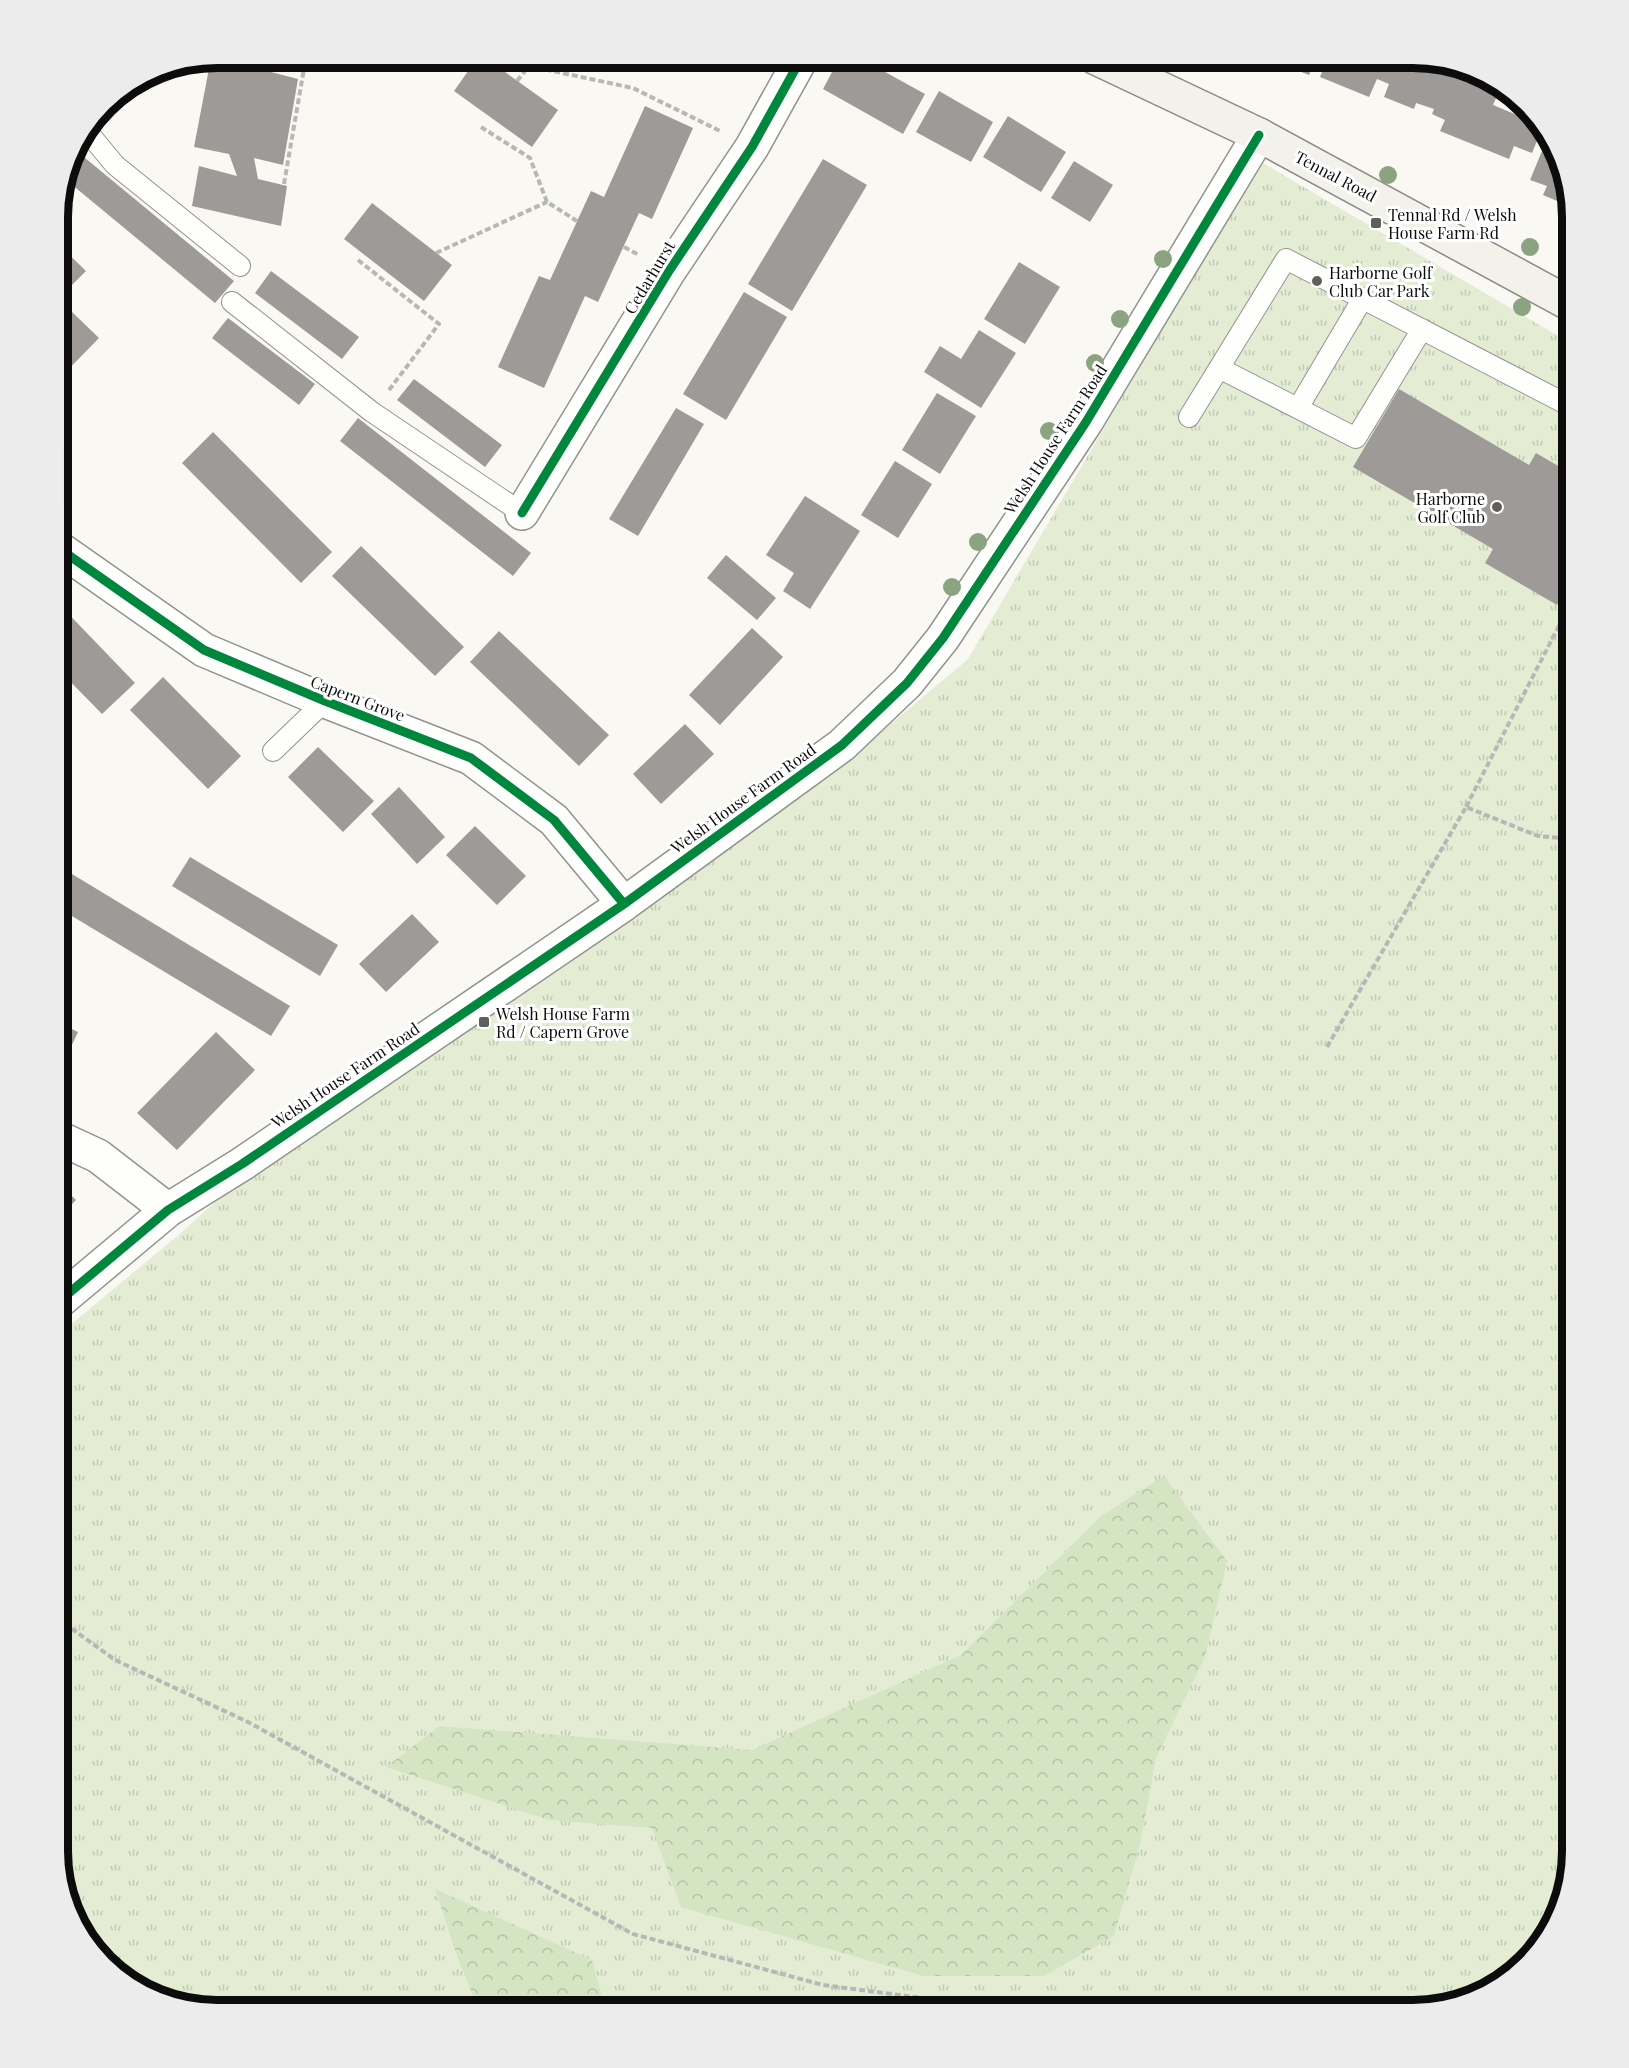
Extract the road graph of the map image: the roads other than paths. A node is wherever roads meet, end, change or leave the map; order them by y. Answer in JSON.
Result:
{"nodes":[{"id":1,"x":796,"y":68,"type":"edge"},
{"id":2,"x":1117,"y":68,"type":"edge"},
{"id":3,"x":1259,"y":135,"type":"junction"},
{"id":4,"x":91,"y":137,"type":"edge"},
{"id":5,"x":240,"y":266,"type":"dead end"},
{"id":6,"x":1363,"y":298,"type":"junction"},
{"id":7,"x":1562,"y":300,"type":"edge"},
{"id":8,"x":232,"y":302,"type":"dead end"},
{"id":9,"x":1422,"y":329,"type":"junction"},
{"id":10,"x":1219,"y":368,"type":"junction"},
{"id":11,"x":1562,"y":401,"type":"edge"},
{"id":12,"x":1298,"y":408,"type":"junction"},
{"id":13,"x":1189,"y":417,"type":"dead end"},
{"id":14,"x":522,"y":513,"type":"joint"},
{"id":15,"x":68,"y":555,"type":"edge"},
{"id":16,"x":325,"y":702,"type":"junction"},
{"id":17,"x":273,"y":751,"type":"dead end"},
{"id":18,"x":624,"y":904,"type":"junction"},
{"id":19,"x":68,"y":1142,"type":"edge"},
{"id":20,"x":168,"y":1210,"type":"junction"},
{"id":21,"x":68,"y":1294,"type":"edge"}],
"edges":[{"from":1,"to":14,"type":"street","name":"Cedarhurst"},
{"from":2,"to":3,"type":"street","name":"Tennal Road"},
{"from":3,"to":7,"type":"street","name":"Tennal Road"},
{"from":3,"to":18,"type":"street","name":"Welsh House Farm Road"},
{"from":4,"to":5,"type":"lane"},
{"from":6,"to":9,"type":"lane"},
{"from":6,"to":10,"type":"lane"},
{"from":6,"to":12,"type":"lane"},
{"from":8,"to":14,"type":"lane"},
{"from":9,"to":11,"type":"lane"},
{"from":9,"to":12,"type":"lane"},
{"from":10,"to":12,"type":"lane"},
{"from":10,"to":13,"type":"lane"},
{"from":15,"to":16,"type":"street","name":"Capern Grove"},
{"from":16,"to":17,"type":"lane"},
{"from":16,"to":18,"type":"street","name":"Capern Grove"},
{"from":18,"to":20,"type":"street","name":"Welsh House Farm Road"},
{"from":19,"to":20,"type":"street"},
{"from":20,"to":21,"type":"street","name":"Welsh House Farm Road"}]}
